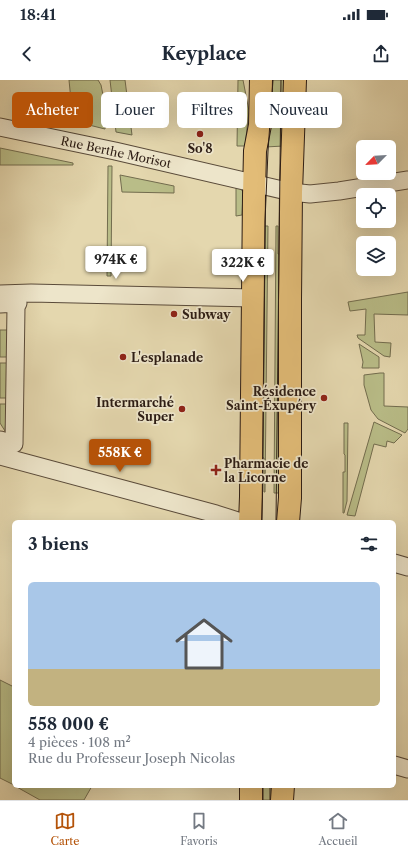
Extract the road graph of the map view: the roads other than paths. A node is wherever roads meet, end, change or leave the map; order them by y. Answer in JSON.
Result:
{"nodes":[{"id":1,"x":261,"y":80,"type":"edge"},
{"id":2,"x":295,"y":80,"type":"edge"},
{"id":3,"x":0,"y":127,"type":"edge"},
{"id":4,"x":408,"y":180,"type":"edge"},
{"id":5,"x":254,"y":183,"type":"junction"},
{"id":6,"x":291,"y":192,"type":"junction"},
{"id":7,"x":0,"y":294,"type":"edge"},
{"id":8,"x":253,"y":298,"type":"junction"},
{"id":9,"x":0,"y":304,"type":"edge"},
{"id":10,"x":0,"y":440,"type":"edge"},
{"id":11,"x":0,"y":456,"type":"edge"},
{"id":12,"x":235,"y":520,"type":"edge"},
{"id":13,"x":250,"y":520,"type":"edge"},
{"id":14,"x":288,"y":520,"type":"edge"},
{"id":15,"x":396,"y":564,"type":"edge"},
{"id":16,"x":408,"y":567,"type":"edge"},
{"id":17,"x":396,"y":766,"type":"edge"},
{"id":18,"x":408,"y":769,"type":"edge"},
{"id":19,"x":251,"y":788,"type":"edge"},
{"id":20,"x":283,"y":788,"type":"edge"},
{"id":21,"x":251,"y":800,"type":"edge"},
{"id":22,"x":282,"y":800,"type":"edge"}],
"edges":[{"from":1,"to":5,"type":"main road"},
{"from":2,"to":6,"type":"main road"},
{"from":3,"to":5,"type":"street","name":"Rue Berthe Morisot"},
{"from":4,"to":6,"type":"street","name":"Rue Berthe Morisot"},
{"from":5,"to":6,"type":"street","name":"Rue Berthe Morisot"},
{"from":5,"to":8,"type":"main road"},
{"from":6,"to":14,"type":"main road"},
{"from":7,"to":8,"type":"street"},
{"from":8,"to":13,"type":"main road"},
{"from":9,"to":10,"type":"street"},
{"from":11,"to":12,"type":"street"},
{"from":15,"to":16,"type":"street"},
{"from":17,"to":18,"type":"street"},
{"from":19,"to":21,"type":"main road"},
{"from":20,"to":22,"type":"main road"}]}
